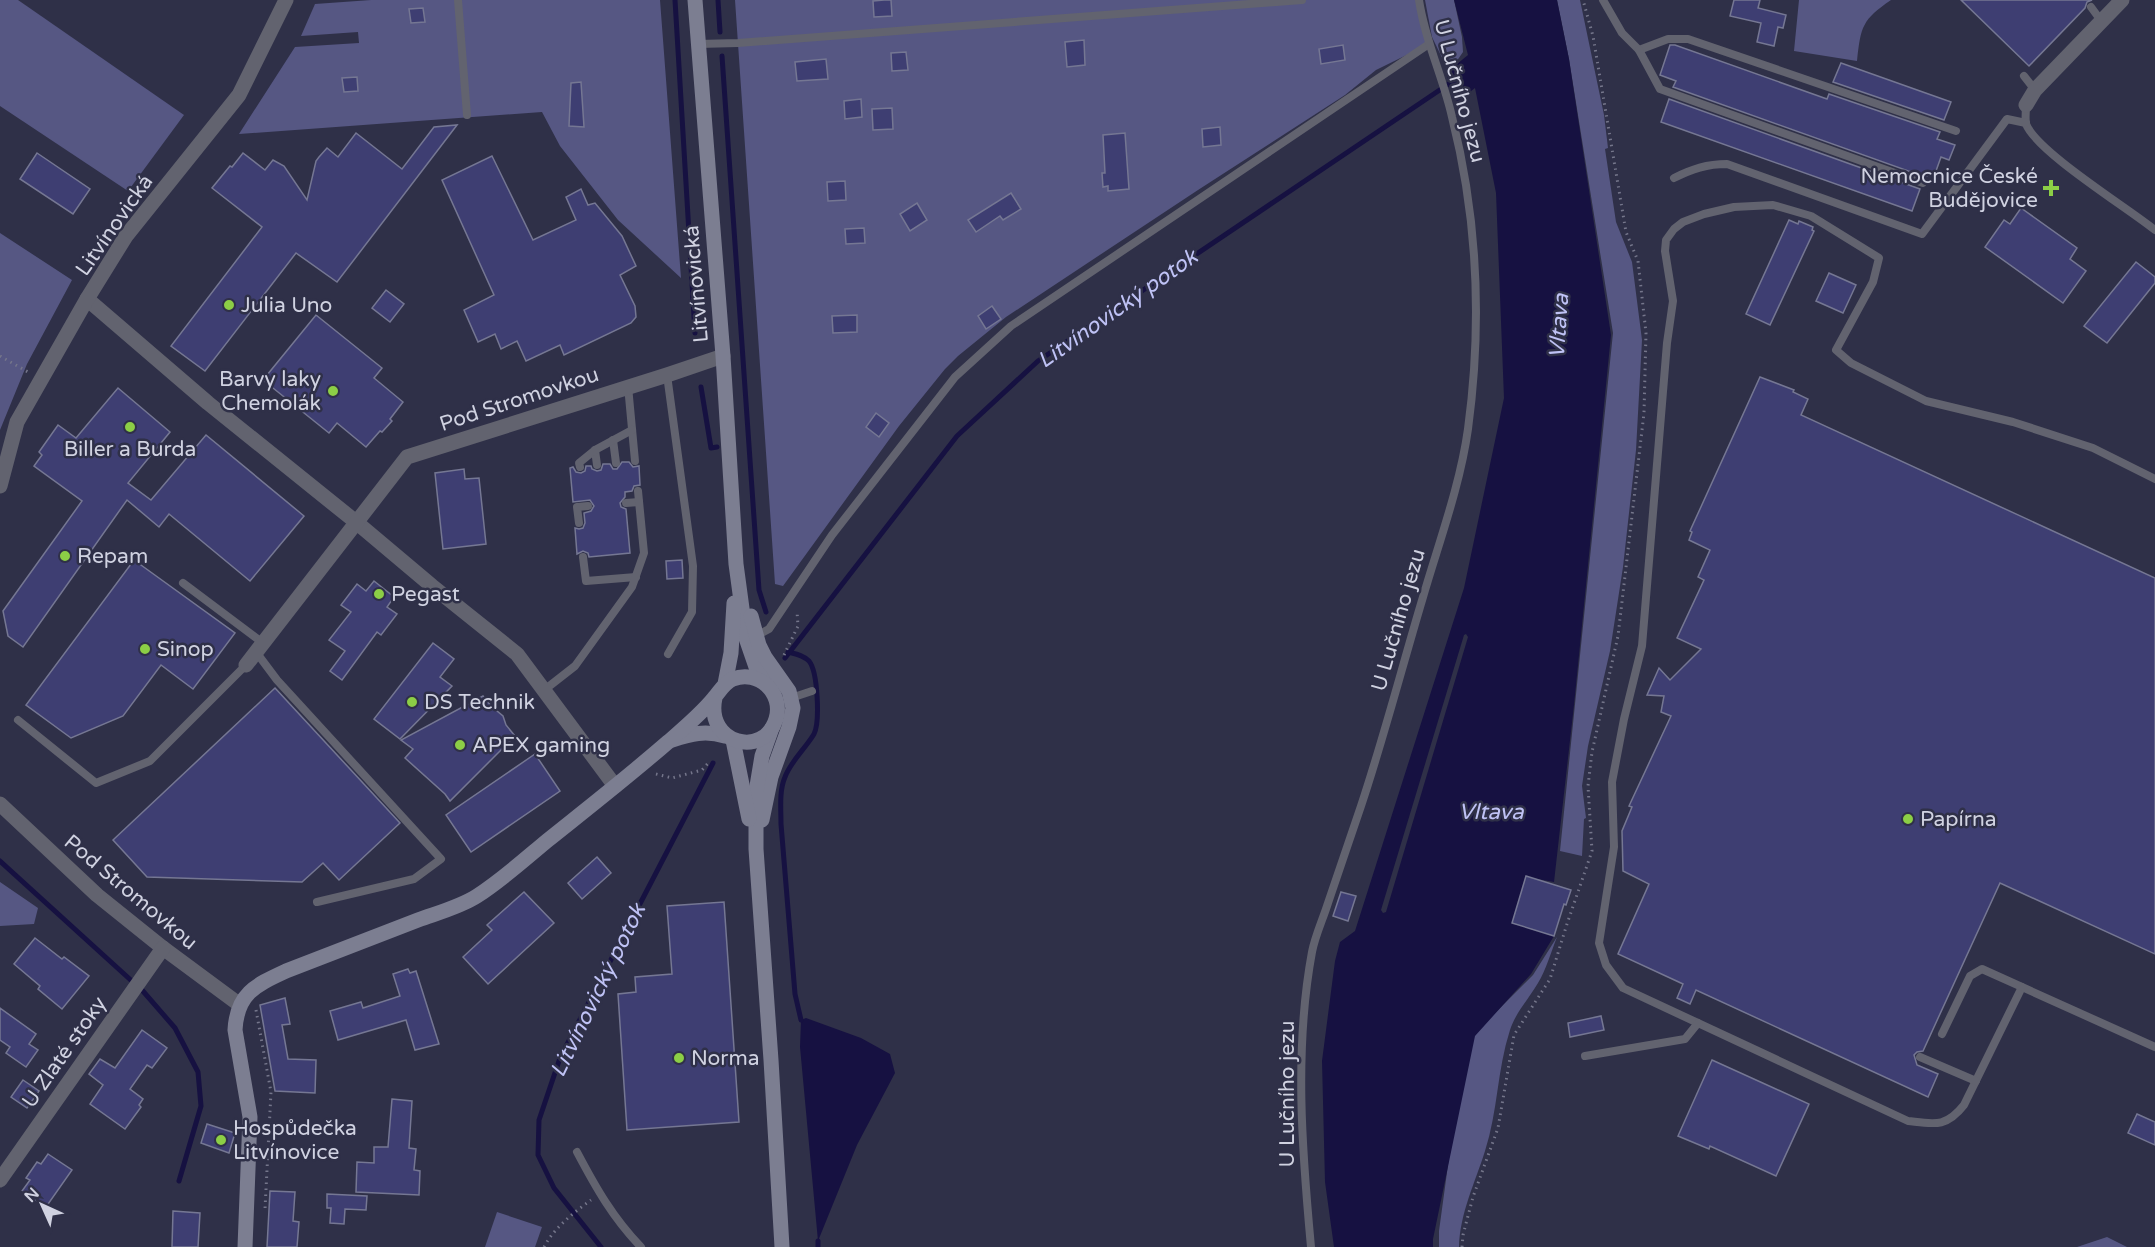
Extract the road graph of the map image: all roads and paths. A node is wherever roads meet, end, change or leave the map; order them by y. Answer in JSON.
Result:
{"nodes":[{"id":1,"x":286,"y":0,"type":"edge"},
{"id":2,"x":459,"y":0,"type":"edge"},
{"id":3,"x":695,"y":0,"type":"edge"},
{"id":4,"x":1302,"y":0,"type":"edge"},
{"id":5,"x":1419,"y":0,"type":"edge"},
{"id":6,"x":1583,"y":0,"type":"edge"},
{"id":7,"x":1603,"y":0,"type":"edge"},
{"id":8,"x":2122,"y":0,"type":"edge"},
{"id":9,"x":2091,"y":7,"type":"dead end"},
{"id":10,"x":2102,"y":22,"type":"junction"},
{"id":11,"x":698,"y":44,"type":"junction"},
{"id":12,"x":1429,"y":44,"type":"junction"},
{"id":13,"x":1639,"y":51,"type":"junction"},
{"id":14,"x":2024,"y":76,"type":"dead end"},
{"id":15,"x":2035,"y":90,"type":"junction"},
{"id":16,"x":2026,"y":105,"type":"joint"},
{"id":17,"x":467,"y":115,"type":"dead end"},
{"id":18,"x":2026,"y":123,"type":"junction"},
{"id":19,"x":1956,"y":131,"type":"dead end"},
{"id":20,"x":1674,"y":178,"type":"dead end"},
{"id":21,"x":1923,"y":183,"type":"dead end"},
{"id":22,"x":2155,"y":230,"type":"edge"},
{"id":23,"x":87,"y":299,"type":"junction"},
{"id":24,"x":0,"y":356,"type":"edge"},
{"id":25,"x":723,"y":356,"type":"junction"},
{"id":26,"x":667,"y":375,"type":"junction"},
{"id":27,"x":42,"y":381,"type":"junction"},
{"id":28,"x":628,"y":386,"type":"junction"},
{"id":29,"x":632,"y":430,"type":"junction"},
{"id":30,"x":613,"y":440,"type":"junction"},
{"id":31,"x":595,"y":450,"type":"junction"},
{"id":32,"x":635,"y":461,"type":"dead end"},
{"id":33,"x":616,"y":463,"type":"dead end"},
{"id":34,"x":597,"y":465,"type":"dead end"},
{"id":35,"x":580,"y":466,"type":"dead end"},
{"id":36,"x":2155,"y":478,"type":"edge"},
{"id":37,"x":0,"y":486,"type":"edge"},
{"id":38,"x":638,"y":491,"type":"dead end"},
{"id":39,"x":583,"y":496,"type":"dead end"},
{"id":40,"x":639,"y":502,"type":"junction"},
{"id":41,"x":626,"y":503,"type":"dead end"},
{"id":42,"x":356,"y":522,"type":"junction"},
{"id":43,"x":579,"y":523,"type":"dead end"},
{"id":44,"x":583,"y":557,"type":"dead end"},
{"id":45,"x":736,"y":564,"type":"junction"},
{"id":46,"x":636,"y":577,"type":"junction"},
{"id":47,"x":183,"y":583,"type":"dead end"},
{"id":48,"x":791,"y":596,"type":"junction"},
{"id":49,"x":756,"y":636,"type":"junction"},
{"id":50,"x":260,"y":648,"type":"junction"},
{"id":51,"x":668,"y":654,"type":"dead end"},
{"id":52,"x":783,"y":656,"type":"dead end"},
{"id":53,"x":246,"y":665,"type":"joint"},
{"id":54,"x":725,"y":684,"type":"junction"},
{"id":55,"x":768,"y":686,"type":"junction"},
{"id":56,"x":812,"y":691,"type":"dead end"},
{"id":57,"x":543,"y":692,"type":"junction"},
{"id":58,"x":715,"y":698,"type":"junction"},
{"id":59,"x":792,"y":698,"type":"junction"},
{"id":60,"x":18,"y":720,"type":"dead end"},
{"id":61,"x":772,"y":728,"type":"junction"},
{"id":62,"x":729,"y":738,"type":"junction"},
{"id":63,"x":669,"y":741,"type":"junction"},
{"id":64,"x":710,"y":761,"type":"dead end"},
{"id":65,"x":637,"y":768,"type":"junction"},
{"id":66,"x":615,"y":786,"type":"junction"},
{"id":67,"x":0,"y":804,"type":"edge"},
{"id":68,"x":756,"y":849,"type":"junction"},
{"id":69,"x":317,"y":902,"type":"dead end"},
{"id":70,"x":163,"y":948,"type":"junction"},
{"id":71,"x":2022,"y":987,"type":"junction"},
{"id":72,"x":260,"y":1003,"type":"dead end"},
{"id":73,"x":240,"y":1005,"type":"junction"},
{"id":74,"x":1698,"y":1023,"type":"junction"},
{"id":75,"x":1942,"y":1034,"type":"dead end"},
{"id":76,"x":2155,"y":1047,"type":"edge"},
{"id":77,"x":1585,"y":1056,"type":"dead end"},
{"id":78,"x":1920,"y":1057,"type":"dead end"},
{"id":79,"x":1976,"y":1081,"type":"junction"},
{"id":80,"x":578,"y":1152,"type":"dead end"},
{"id":81,"x":0,"y":1180,"type":"edge"},
{"id":82,"x":581,"y":1208,"type":"dead end"},
{"id":83,"x":265,"y":1212,"type":"dead end"},
{"id":84,"x":245,"y":1247,"type":"edge"},
{"id":85,"x":544,"y":1247,"type":"edge"},
{"id":86,"x":641,"y":1247,"type":"edge"},
{"id":87,"x":782,"y":1247,"type":"edge"},
{"id":88,"x":1311,"y":1247,"type":"edge"},
{"id":89,"x":1462,"y":1247,"type":"edge"}],
"edges":[{"from":1,"to":23,"type":"street","name":"Litvínovická"},
{"from":2,"to":17,"type":"lane"},
{"from":3,"to":11,"type":"main road","name":"Litvínovická"},
{"from":4,"to":11,"type":"lane"},
{"from":5,"to":12,"type":"lane","name":"U Lučního jezu"},
{"from":6,"to":89,"type":"path"},
{"from":7,"to":13,"type":"lane"},
{"from":8,"to":10,"type":"street"},
{"from":9,"to":10,"type":"lane"},
{"from":10,"to":15,"type":"street"},
{"from":11,"to":25,"type":"main road","name":"Litvínovická"},
{"from":12,"to":48,"type":"lane"},
{"from":12,"to":88,"type":"lane","name":"U Lučního jezu"},
{"from":13,"to":19,"type":"lane"},
{"from":13,"to":21,"type":"lane"},
{"from":14,"to":15,"type":"lane"},
{"from":15,"to":16,"type":"street"},
{"from":16,"to":18,"type":"lane"},
{"from":18,"to":20,"type":"lane"},
{"from":18,"to":22,"type":"lane"},
{"from":23,"to":27,"type":"street","name":"Litvínovická"},
{"from":23,"to":42,"type":"street"},
{"from":24,"to":27,"type":"path"},
{"from":25,"to":26,"type":"street","name":"Pod Stromovkou"},
{"from":25,"to":45,"type":"main road","name":"Litvínovická"},
{"from":26,"to":28,"type":"street","name":"Pod Stromovkou"},
{"from":26,"to":51,"type":"lane"},
{"from":27,"to":37,"type":"street","name":"Litvínovická"},
{"from":28,"to":29,"type":"lane"},
{"from":28,"to":42,"type":"street","name":"Pod Stromovkou"},
{"from":29,"to":30,"type":"lane"},
{"from":29,"to":32,"type":"lane"},
{"from":30,"to":31,"type":"lane"},
{"from":30,"to":33,"type":"lane"},
{"from":31,"to":34,"type":"lane"},
{"from":31,"to":35,"type":"lane"},
{"from":36,"to":74,"type":"lane"},
{"from":38,"to":40,"type":"lane"},
{"from":39,"to":43,"type":"lane"},
{"from":40,"to":41,"type":"lane"},
{"from":40,"to":46,"type":"lane"},
{"from":42,"to":50,"type":"street","name":"Pod Stromovkou"},
{"from":42,"to":57,"type":"street"},
{"from":44,"to":46,"type":"lane"},
{"from":45,"to":49,"type":"main road"},
{"from":45,"to":54,"type":"main road","name":"Litvínovická"},
{"from":45,"to":55,"type":"main road","name":"Litvínovická"},
{"from":46,"to":57,"type":"lane"},
{"from":47,"to":50,"type":"lane"},
{"from":48,"to":49,"type":"lane"},
{"from":48,"to":52,"type":"path"},
{"from":49,"to":59,"type":"main road"},
{"from":50,"to":53,"type":"street","name":"Pod Stromovkou"},
{"from":50,"to":69,"type":"lane"},
{"from":53,"to":60,"type":"lane"},
{"from":54,"to":55,"type":"main road"},
{"from":54,"to":58,"type":"main road"},
{"from":55,"to":61,"type":"main road"},
{"from":56,"to":59,"type":"lane"},
{"from":57,"to":66,"type":"street"},
{"from":58,"to":62,"type":"main road"},
{"from":58,"to":63,"type":"main road"},
{"from":59,"to":68,"type":"main road"},
{"from":61,"to":62,"type":"main road"},
{"from":61,"to":68,"type":"main road"},
{"from":62,"to":63,"type":"main road"},
{"from":62,"to":68,"type":"main road"},
{"from":63,"to":65,"type":"main road"},
{"from":64,"to":65,"type":"path"},
{"from":65,"to":66,"type":"main road"},
{"from":66,"to":73,"type":"main road"},
{"from":67,"to":70,"type":"street","name":"Pod Stromovkou"},
{"from":68,"to":87,"type":"main road"},
{"from":70,"to":73,"type":"street","name":"Pod Stromovkou"},
{"from":70,"to":81,"type":"street","name":"U Zlaté stoky"},
{"from":71,"to":75,"type":"lane"},
{"from":71,"to":76,"type":"lane"},
{"from":71,"to":79,"type":"lane"},
{"from":72,"to":83,"type":"path"},
{"from":73,"to":84,"type":"main road"},
{"from":74,"to":77,"type":"lane"},
{"from":74,"to":79,"type":"lane"},
{"from":78,"to":79,"type":"lane"},
{"from":80,"to":86,"type":"lane"},
{"from":82,"to":85,"type":"path"}]}
